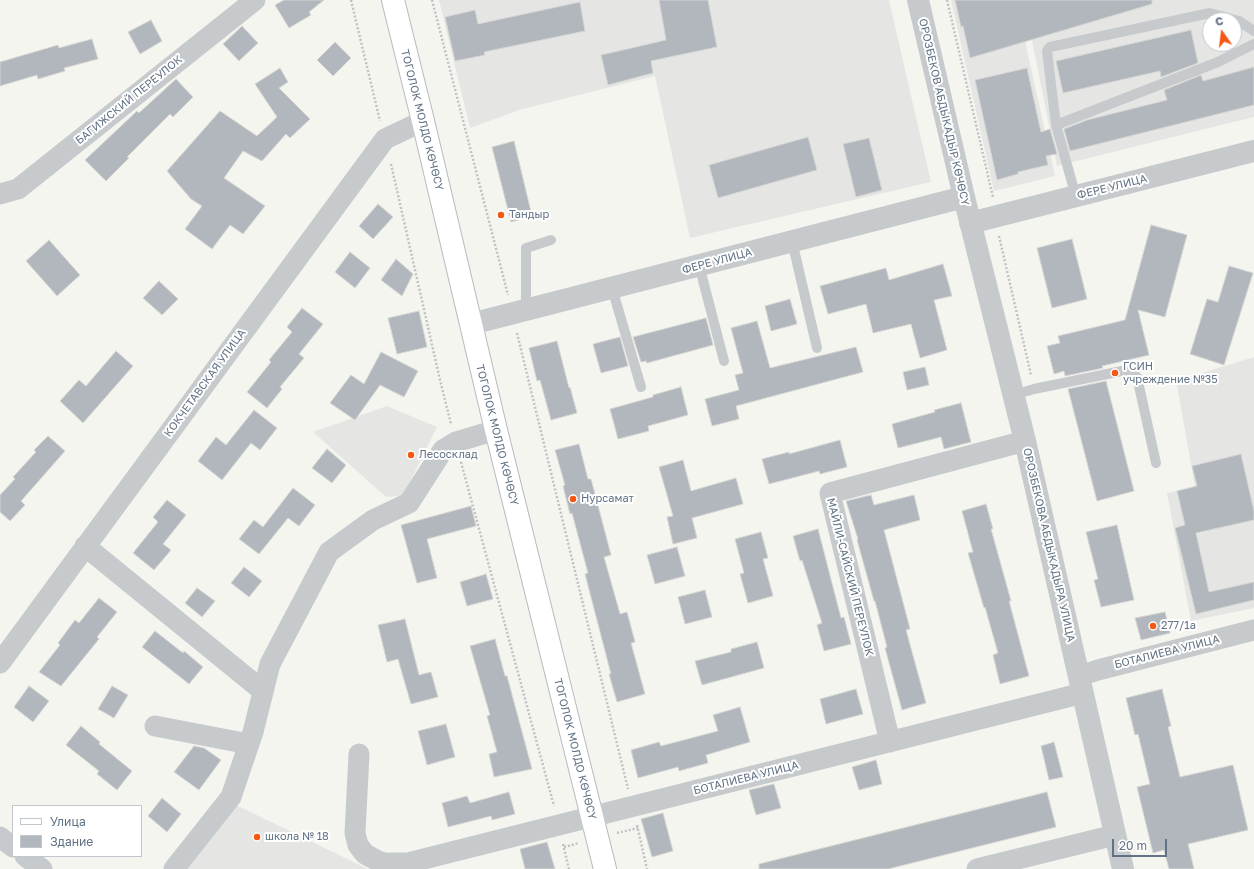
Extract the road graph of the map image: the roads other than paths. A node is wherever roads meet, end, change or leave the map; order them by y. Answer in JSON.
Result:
{"nodes":[{"id":1,"x":255,"y":0,"type":"edge"},
{"id":2,"x":393,"y":0,"type":"edge"},
{"id":3,"x":918,"y":0,"type":"edge"},
{"id":4,"x":1254,"y":31,"type":"edge"},
{"id":5,"x":1254,"y":44,"type":"edge"},
{"id":6,"x":423,"y":121,"type":"junction"},
{"id":7,"x":1056,"y":125,"type":"junction"},
{"id":8,"x":1254,"y":151,"type":"edge"},
{"id":9,"x":0,"y":194,"type":"edge"},
{"id":10,"x":964,"y":197,"type":"junction"},
{"id":11,"x":1076,"y":197,"type":"junction"},
{"id":12,"x":970,"y":223,"type":"junction"},
{"id":13,"x":551,"y":240,"type":"dead end"},
{"id":14,"x":792,"y":241,"type":"junction"},
{"id":15,"x":699,"y":266,"type":"junction"},
{"id":16,"x":612,"y":288,"type":"junction"},
{"id":17,"x":519,"y":312,"type":"junction"},
{"id":18,"x":471,"y":324,"type":"junction"},
{"id":19,"x":817,"y":348,"type":"dead end"},
{"id":20,"x":724,"y":361,"type":"dead end"},
{"id":21,"x":641,"y":387,"type":"dead end"},
{"id":22,"x":1014,"y":395,"type":"junction"},
{"id":23,"x":496,"y":430,"type":"junction"},
{"id":24,"x":1025,"y":441,"type":"junction"},
{"id":25,"x":1156,"y":463,"type":"dead end"},
{"id":26,"x":85,"y":546,"type":"junction"},
{"id":27,"x":1254,"y":630,"type":"edge"},
{"id":28,"x":0,"y":662,"type":"edge"},
{"id":29,"x":1081,"y":684,"type":"junction"},
{"id":30,"x":263,"y":691,"type":"junction"},
{"id":31,"x":155,"y":726,"type":"dead end"},
{"id":32,"x":890,"y":742,"type":"junction"},
{"id":33,"x":249,"y":744,"type":"junction"},
{"id":34,"x":359,"y":754,"type":"dead end"},
{"id":35,"x":592,"y":816,"type":"junction"},
{"id":36,"x":1115,"y":835,"type":"junction"},
{"id":37,"x":0,"y":837,"type":"edge"},
{"id":38,"x":12,"y":846,"type":"edge"},
{"id":39,"x":26,"y":857,"type":"edge"},
{"id":40,"x":409,"y":866,"type":"edge"},
{"id":41,"x":42,"y":869,"type":"edge"},
{"id":42,"x":174,"y":869,"type":"edge"},
{"id":43,"x":605,"y":869,"type":"edge"},
{"id":44,"x":977,"y":869,"type":"edge"},
{"id":45,"x":1123,"y":869,"type":"edge"}],
"edges":[{"from":1,"to":9,"type":"street","name":"БАГИЖСКИЙ ПЕРЕУЛОК"},
{"from":2,"to":6,"type":"main road","name":"ТОГОЛОК МОЛДО КӨЧӨСҮ"},
{"from":3,"to":10,"type":"street","name":"ОРОЗБЕКОВ АБДЫКАДЫР КӨЧӨСҮ"},
{"from":4,"to":7,"type":"lane"},
{"from":5,"to":7,"type":"lane"},
{"from":6,"to":18,"type":"main road","name":"ТОГОЛОК МОЛДО КӨЧӨСҮ"},
{"from":6,"to":26,"type":"street","name":"КОКЧЕТАВСКАЯ УЛИЦА"},
{"from":7,"to":11,"type":"lane"},
{"from":8,"to":11,"type":"street","name":"ФЕРЕ УЛИЦА"},
{"from":10,"to":12,"type":"street","name":"ОРОЗБЕКОВ АБДЫКАДЫР КӨЧӨСҮ"},
{"from":10,"to":14,"type":"street","name":"ФЕРЕ УЛИЦА"},
{"from":11,"to":12,"type":"street","name":"ФЕРЕ УЛИЦА"},
{"from":12,"to":22,"type":"street","name":"ОРОЗБЕКОВА АБДЫКАДЫРА УЛИЦА"},
{"from":13,"to":17,"type":"lane"},
{"from":14,"to":15,"type":"street","name":"ФЕРЕ УЛИЦА"},
{"from":14,"to":19,"type":"lane"},
{"from":15,"to":16,"type":"street","name":"ФЕРЕ УЛИЦА"},
{"from":15,"to":20,"type":"lane"},
{"from":16,"to":17,"type":"street","name":"ФЕРЕ УЛИЦА"},
{"from":16,"to":21,"type":"lane"},
{"from":17,"to":18,"type":"street","name":"ФЕРЕ УЛИЦА"},
{"from":18,"to":23,"type":"main road","name":"ТОГОЛОК МОЛДО КӨЧӨСҮ"},
{"from":22,"to":24,"type":"street","name":"ОРОЗБЕКОВА АБДЫКАДЫРА УЛИЦА"},
{"from":22,"to":25,"type":"lane"},
{"from":23,"to":30,"type":"street"},
{"from":23,"to":35,"type":"main road","name":"ТОГОЛОК МОЛДО КӨЧӨСҮ"},
{"from":24,"to":29,"type":"street","name":"ОРОЗБЕКОВА АБДЫКАДЫРА УЛИЦА"},
{"from":24,"to":32,"type":"street","name":"МАЙЛИ-САЙСКИЙ ПЕРЕУЛОК"},
{"from":26,"to":28,"type":"street","name":"КОКЧЕТАВСКАЯ УЛИЦА"},
{"from":26,"to":30,"type":"street"},
{"from":27,"to":29,"type":"street","name":"БОТАЛИЕВА УЛИЦА"},
{"from":29,"to":32,"type":"street","name":"БОТАЛИЕВА УЛИЦА"},
{"from":29,"to":36,"type":"street","name":"ОРОЗБЕКОВА АБДЫКАДЫРА УЛИЦА"},
{"from":30,"to":33,"type":"street"},
{"from":31,"to":33,"type":"street"},
{"from":32,"to":35,"type":"street","name":"БОТАЛИЕВА УЛИЦА"},
{"from":33,"to":42,"type":"street"},
{"from":34,"to":40,"type":"street","name":"БОТАЛИЕВА УЛИЦА"},
{"from":35,"to":40,"type":"street","name":"БОТАЛИЕВА УЛИЦА"},
{"from":35,"to":43,"type":"main road","name":"ТОГОЛОК МОЛДО КӨЧӨСҮ"},
{"from":36,"to":44,"type":"street"},
{"from":36,"to":45,"type":"street","name":"ОРОЗБЕКОВА АБДЫКАДЫРА УЛИЦА"},
{"from":37,"to":38,"type":"street"},
{"from":39,"to":41,"type":"street"}]}
